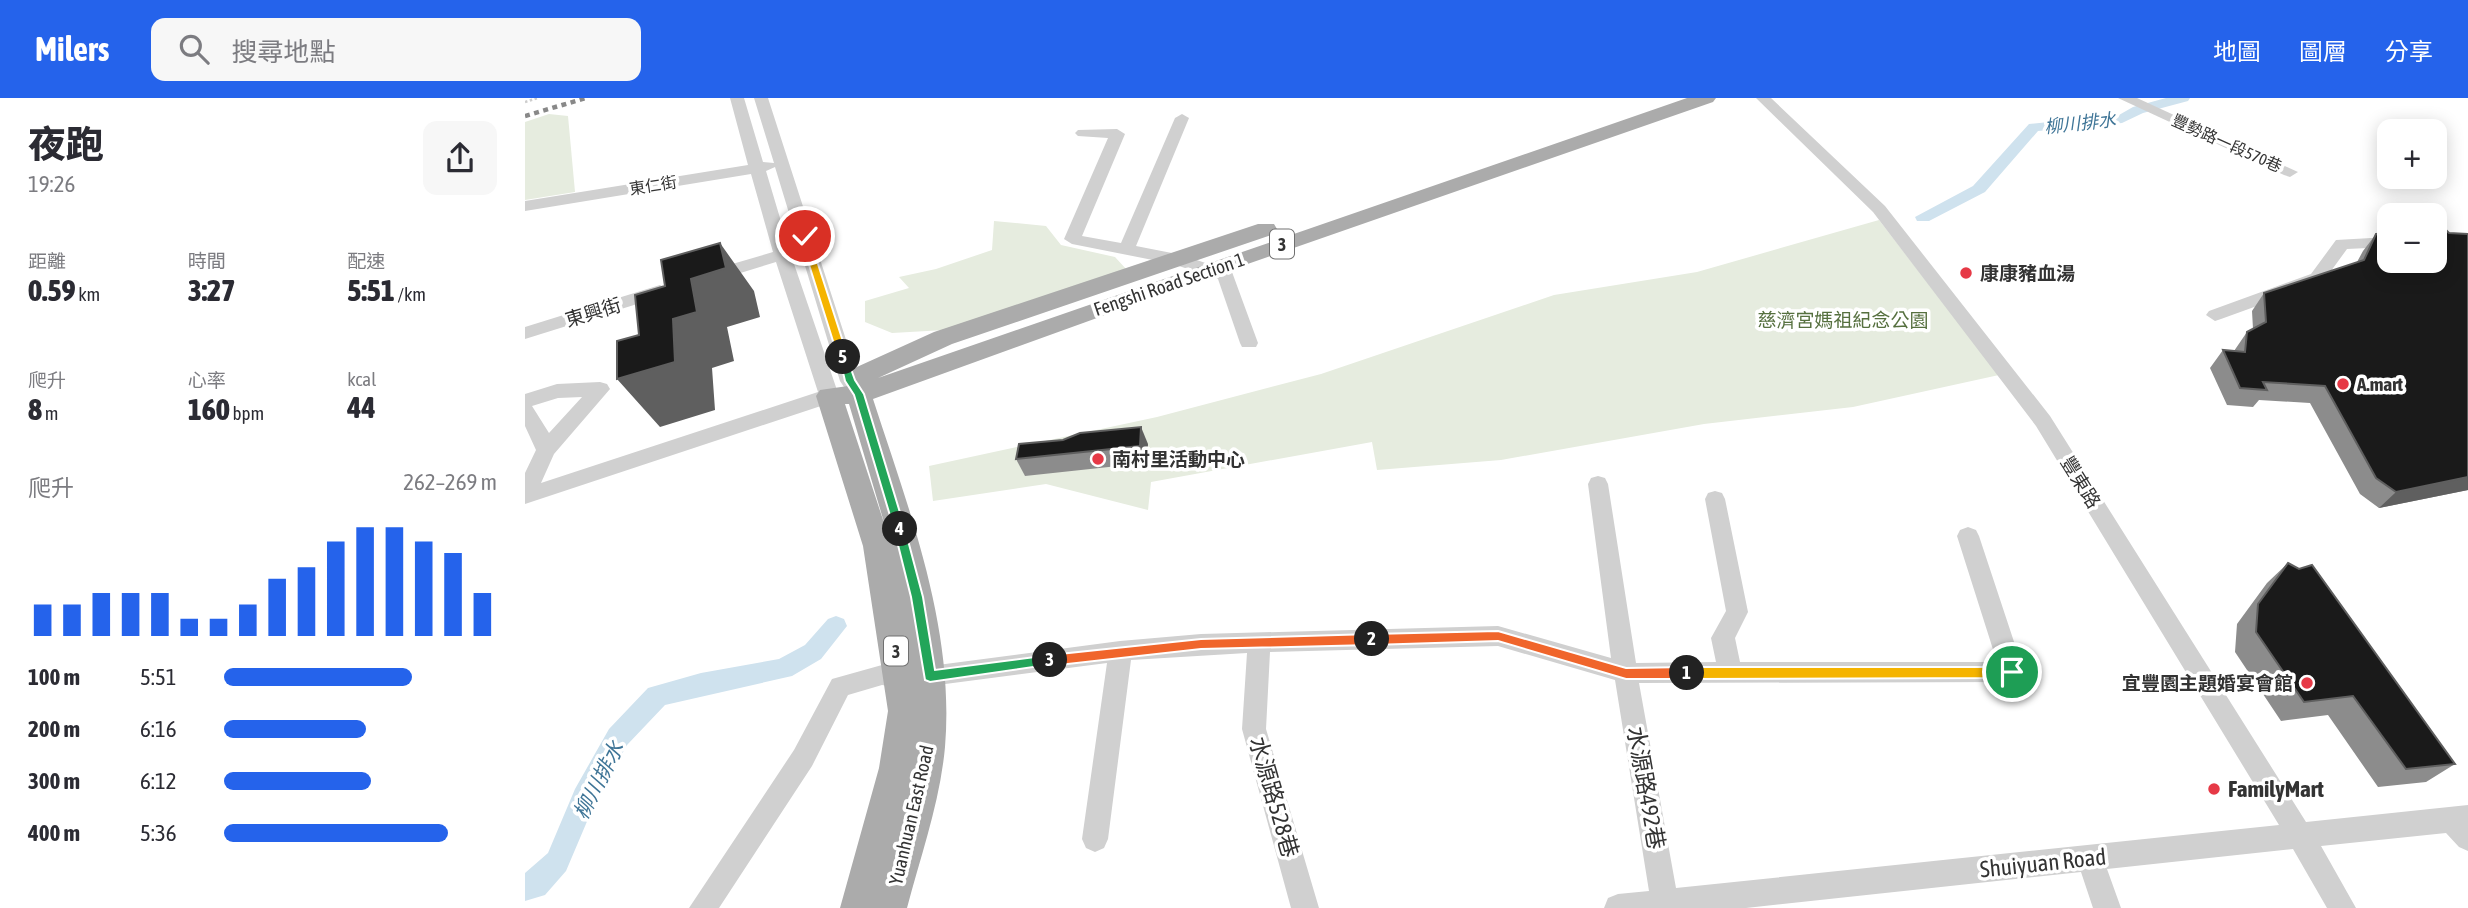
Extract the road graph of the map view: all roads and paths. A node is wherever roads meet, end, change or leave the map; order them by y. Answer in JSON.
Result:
{"nodes":[{"id":1,"x":538,"y":98,"type":"edge"},
{"id":2,"x":737,"y":98,"type":"edge"},
{"id":3,"x":761,"y":98,"type":"edge"},
{"id":4,"x":1654,"y":98,"type":"edge"},
{"id":5,"x":1706,"y":98,"type":"edge"},
{"id":6,"x":1763,"y":98,"type":"edge"},
{"id":7,"x":2125,"y":98,"type":"edge"},
{"id":8,"x":525,"y":102,"type":"edge"},
{"id":9,"x":1182,"y":117,"type":"dead end"},
{"id":10,"x":1083,"y":133,"type":"dead end"},
{"id":11,"x":782,"y":163,"type":"junction"},
{"id":12,"x":757,"y":167,"type":"junction"},
{"id":13,"x":2290,"y":172,"type":"dead end"},
{"id":14,"x":525,"y":206,"type":"edge"},
{"id":15,"x":2377,"y":243,"type":"edge"},
{"id":16,"x":1126,"y":251,"type":"junction"},
{"id":17,"x":782,"y":255,"type":"junction"},
{"id":18,"x":1176,"y":260,"type":"junction"},
{"id":19,"x":1208,"y":270,"type":"junction"},
{"id":20,"x":699,"y":279,"type":"edge"},
{"id":21,"x":672,"y":288,"type":"edge"},
{"id":22,"x":2215,"y":315,"type":"dead end"},
{"id":23,"x":525,"y":332,"type":"edge"},
{"id":24,"x":1249,"y":343,"type":"dead end"},
{"id":25,"x":846,"y":390,"type":"junction"},
{"id":26,"x":525,"y":401,"type":"edge"},
{"id":27,"x":525,"y":411,"type":"edge"},
{"id":28,"x":546,"y":450,"type":"junction"},
{"id":29,"x":1598,"y":484,"type":"dead end"},
{"id":30,"x":525,"y":495,"type":"edge"},
{"id":31,"x":1715,"y":499,"type":"dead end"},
{"id":32,"x":1968,"y":536,"type":"dead end"},
{"id":33,"x":1259,"y":642,"type":"junction"},
{"id":34,"x":1120,"y":651,"type":"junction"},
{"id":35,"x":1626,"y":673,"type":"junction"},
{"id":36,"x":1730,"y":673,"type":"junction"},
{"id":37,"x":915,"y":677,"type":"junction"},
{"id":38,"x":2463,"y":825,"type":"edge"},
{"id":39,"x":2297,"y":835,"type":"junction"},
{"id":40,"x":1095,"y":839,"type":"dead end"},
{"id":41,"x":2090,"y":858,"type":"junction"},
{"id":42,"x":1665,"y":902,"type":"junction"},
{"id":43,"x":703,"y":908,"type":"edge"},
{"id":44,"x":858,"y":908,"type":"edge"},
{"id":45,"x":889,"y":908,"type":"edge"},
{"id":46,"x":1305,"y":908,"type":"edge"},
{"id":47,"x":1618,"y":908,"type":"edge"},
{"id":48,"x":2108,"y":908,"type":"edge"},
{"id":49,"x":2342,"y":908,"type":"edge"}],
"edges":[{"from":1,"to":8,"type":"path"},
{"from":2,"to":12,"type":"street"},
{"from":3,"to":11,"type":"street"},
{"from":4,"to":18,"type":"main road","name":"Fengshi Road Section 1","number":"3"},
{"from":5,"to":19,"type":"main road","name":"Fengshi Road Section 1","number":"3"},
{"from":6,"to":39,"type":"street","name":"豐東路"},
{"from":7,"to":13,"type":"street","name":"豐勢路一段570巷"},
{"from":9,"to":16,"type":"street"},
{"from":10,"to":16,"type":"street"},
{"from":11,"to":12,"type":"street","name":"東仁街"},
{"from":11,"to":25,"type":"street"},
{"from":12,"to":14,"type":"street","name":"東仁街"},
{"from":12,"to":17,"type":"street"},
{"from":15,"to":22,"type":"street"},
{"from":16,"to":18,"type":"street"},
{"from":17,"to":20,"type":"street"},
{"from":17,"to":25,"type":"street"},
{"from":18,"to":19,"type":"street"},
{"from":18,"to":25,"type":"main road","name":"Fengshi Road Section 1","number":"3"},
{"from":19,"to":24,"type":"street"},
{"from":19,"to":25,"type":"main road","name":"Fengshi Road Section 1","number":"3"},
{"from":21,"to":23,"type":"street","name":"東興街"},
{"from":25,"to":30,"type":"street","name":"Fengshi Road Section 1"},
{"from":25,"to":37,"type":"main road","name":"Yuanhuan East Road","number":"3"},
{"from":26,"to":28,"type":"street"},
{"from":27,"to":28,"type":"street"},
{"from":28,"to":30,"type":"street"},
{"from":29,"to":35,"type":"street","name":"水源路492巷"},
{"from":31,"to":36,"type":"street"},
{"from":32,"to":36,"type":"street"},
{"from":33,"to":34,"type":"street"},
{"from":33,"to":35,"type":"street"},
{"from":33,"to":46,"type":"street","name":"水源路528巷"},
{"from":34,"to":37,"type":"street"},
{"from":34,"to":40,"type":"street"},
{"from":35,"to":36,"type":"street"},
{"from":35,"to":42,"type":"street","name":"水源路492巷"},
{"from":37,"to":43,"type":"street"},
{"from":37,"to":44,"type":"main road","name":"Yuanhuan East Road","number":"3"},
{"from":37,"to":45,"type":"main road","name":"Yuanhuan East Road","number":"3"},
{"from":38,"to":39,"type":"street","name":"Shuiyuan Road"},
{"from":39,"to":41,"type":"street","name":"Shuiyuan Road"},
{"from":39,"to":49,"type":"street","name":"豐東路"},
{"from":41,"to":42,"type":"street","name":"Shuiyuan Road"},
{"from":41,"to":48,"type":"street"},
{"from":42,"to":47,"type":"street","name":"Shuiyuan Road"}]}
